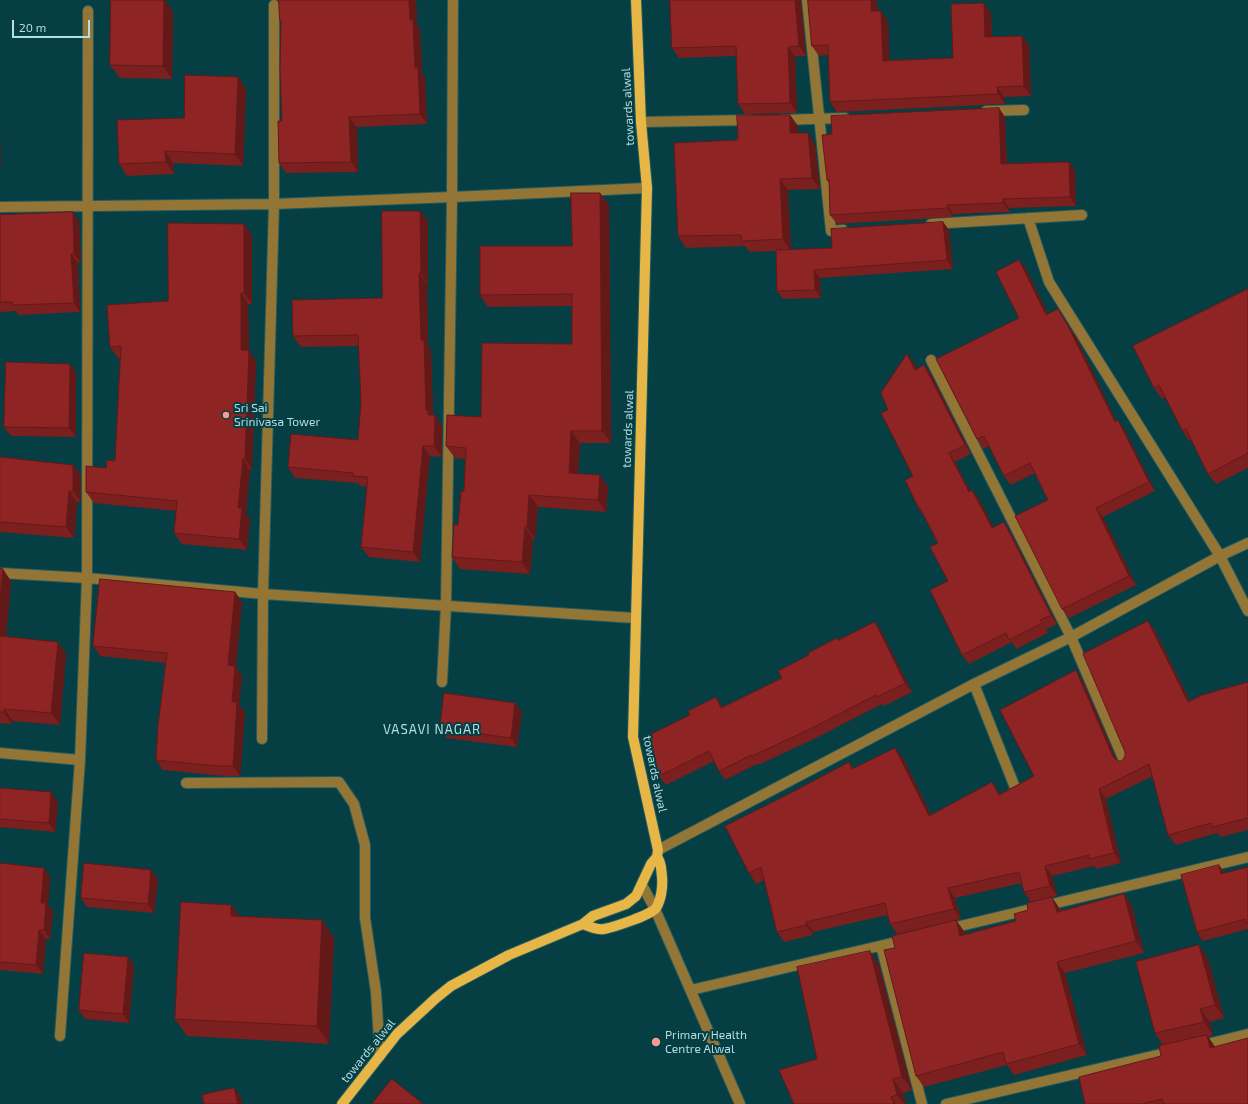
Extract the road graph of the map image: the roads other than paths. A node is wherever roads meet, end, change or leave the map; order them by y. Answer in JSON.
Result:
{"nodes":[{"id":1,"x":453,"y":0,"type":"edge"},
{"id":2,"x":636,"y":0,"type":"edge"},
{"id":3,"x":807,"y":0,"type":"edge"},
{"id":4,"x":274,"y":5,"type":"dead end"},
{"id":5,"x":88,"y":11,"type":"dead end"},
{"id":6,"x":1024,"y":110,"type":"dead end"},
{"id":7,"x":976,"y":112,"type":"edge"},
{"id":8,"x":858,"y":117,"type":"edge"},
{"id":9,"x":819,"y":119,"type":"junction"},
{"id":10,"x":641,"y":122,"type":"junction"},
{"id":11,"x":647,"y":188,"type":"junction"},
{"id":12,"x":452,"y":197,"type":"junction"},
{"id":13,"x":274,"y":204,"type":"junction"},
{"id":14,"x":0,"y":207,"type":"edge"},
{"id":15,"x":88,"y":207,"type":"junction"},
{"id":16,"x":1082,"y":215,"type":"dead end"},
{"id":17,"x":1028,"y":218,"type":"junction"},
{"id":18,"x":918,"y":225,"type":"edge"},
{"id":19,"x":855,"y":229,"type":"edge"},
{"id":20,"x":931,"y":360,"type":"dead end"},
{"id":21,"x":1248,"y":543,"type":"edge"},
{"id":22,"x":1220,"y":556,"type":"junction"},
{"id":23,"x":0,"y":573,"type":"edge"},
{"id":24,"x":87,"y":578,"type":"junction"},
{"id":25,"x":263,"y":594,"type":"junction"},
{"id":26,"x":446,"y":606,"type":"junction"},
{"id":27,"x":1248,"y":611,"type":"edge"},
{"id":28,"x":635,"y":618,"type":"junction"},
{"id":29,"x":1071,"y":637,"type":"junction"},
{"id":30,"x":442,"y":682,"type":"dead end"},
{"id":31,"x":974,"y":684,"type":"junction"},
{"id":32,"x":262,"y":739,"type":"dead end"},
{"id":33,"x":0,"y":753,"type":"edge"},
{"id":34,"x":80,"y":760,"type":"junction"},
{"id":35,"x":1126,"y":765,"type":"edge"},
{"id":36,"x":186,"y":783,"type":"dead end"},
{"id":37,"x":1016,"y":790,"type":"edge"},
{"id":38,"x":657,"y":853,"type":"junction"},
{"id":39,"x":1248,"y":858,"type":"edge"},
{"id":40,"x":642,"y":885,"type":"junction"},
{"id":41,"x":655,"y":909,"type":"junction"},
{"id":42,"x":583,"y":924,"type":"junction"},
{"id":43,"x":942,"y":931,"type":"edge"},
{"id":44,"x":911,"y":938,"type":"edge"},
{"id":45,"x":881,"y":946,"type":"junction"},
{"id":46,"x":691,"y":990,"type":"junction"},
{"id":47,"x":1248,"y":1034,"type":"edge"},
{"id":48,"x":60,"y":1036,"type":"dead end"},
{"id":49,"x":380,"y":1056,"type":"junction"},
{"id":50,"x":342,"y":1104,"type":"edge"},
{"id":51,"x":740,"y":1104,"type":"edge"},
{"id":52,"x":922,"y":1104,"type":"edge"},
{"id":53,"x":946,"y":1104,"type":"edge"}],
"edges":[{"from":1,"to":12,"type":"street"},
{"from":2,"to":10,"type":"main road","name":"towards alwal"},
{"from":3,"to":9,"type":"street"},
{"from":4,"to":13,"type":"street"},
{"from":5,"to":15,"type":"street"},
{"from":6,"to":7,"type":"street"},
{"from":8,"to":9,"type":"street"},
{"from":9,"to":10,"type":"street"},
{"from":9,"to":19,"type":"street"},
{"from":10,"to":11,"type":"main road","name":"towards alwal"},
{"from":11,"to":12,"type":"street"},
{"from":11,"to":28,"type":"main road","name":"towards alwal"},
{"from":12,"to":13,"type":"street"},
{"from":12,"to":26,"type":"street"},
{"from":13,"to":15,"type":"street"},
{"from":13,"to":25,"type":"street"},
{"from":14,"to":15,"type":"street"},
{"from":15,"to":24,"type":"street"},
{"from":16,"to":17,"type":"street"},
{"from":17,"to":18,"type":"street"},
{"from":17,"to":22,"type":"street"},
{"from":20,"to":29,"type":"street"},
{"from":21,"to":22,"type":"street"},
{"from":22,"to":27,"type":"street"},
{"from":22,"to":29,"type":"street"},
{"from":23,"to":24,"type":"street"},
{"from":24,"to":25,"type":"street"},
{"from":24,"to":34,"type":"street"},
{"from":25,"to":26,"type":"street"},
{"from":25,"to":32,"type":"street"},
{"from":26,"to":28,"type":"street"},
{"from":26,"to":30,"type":"street"},
{"from":28,"to":38,"type":"main road","name":"towards alwal"},
{"from":29,"to":31,"type":"street"},
{"from":29,"to":35,"type":"street"},
{"from":31,"to":37,"type":"street"},
{"from":31,"to":38,"type":"street"},
{"from":33,"to":34,"type":"street"},
{"from":34,"to":48,"type":"street"},
{"from":36,"to":49,"type":"street"},
{"from":38,"to":40,"type":"main road","name":"towards alwal"},
{"from":38,"to":41,"type":"main road","name":"towards alwal"},
{"from":39,"to":43,"type":"street"},
{"from":40,"to":41,"type":"street"},
{"from":40,"to":42,"type":"main road","name":"towards alwal"},
{"from":41,"to":42,"type":"main road"},
{"from":41,"to":46,"type":"street"},
{"from":42,"to":49,"type":"main road","name":"towards alwal"},
{"from":44,"to":45,"type":"street"},
{"from":45,"to":46,"type":"street"},
{"from":45,"to":52,"type":"street"},
{"from":46,"to":51,"type":"street"},
{"from":47,"to":53,"type":"street"},
{"from":49,"to":50,"type":"main road","name":"towards alwal"}]}
